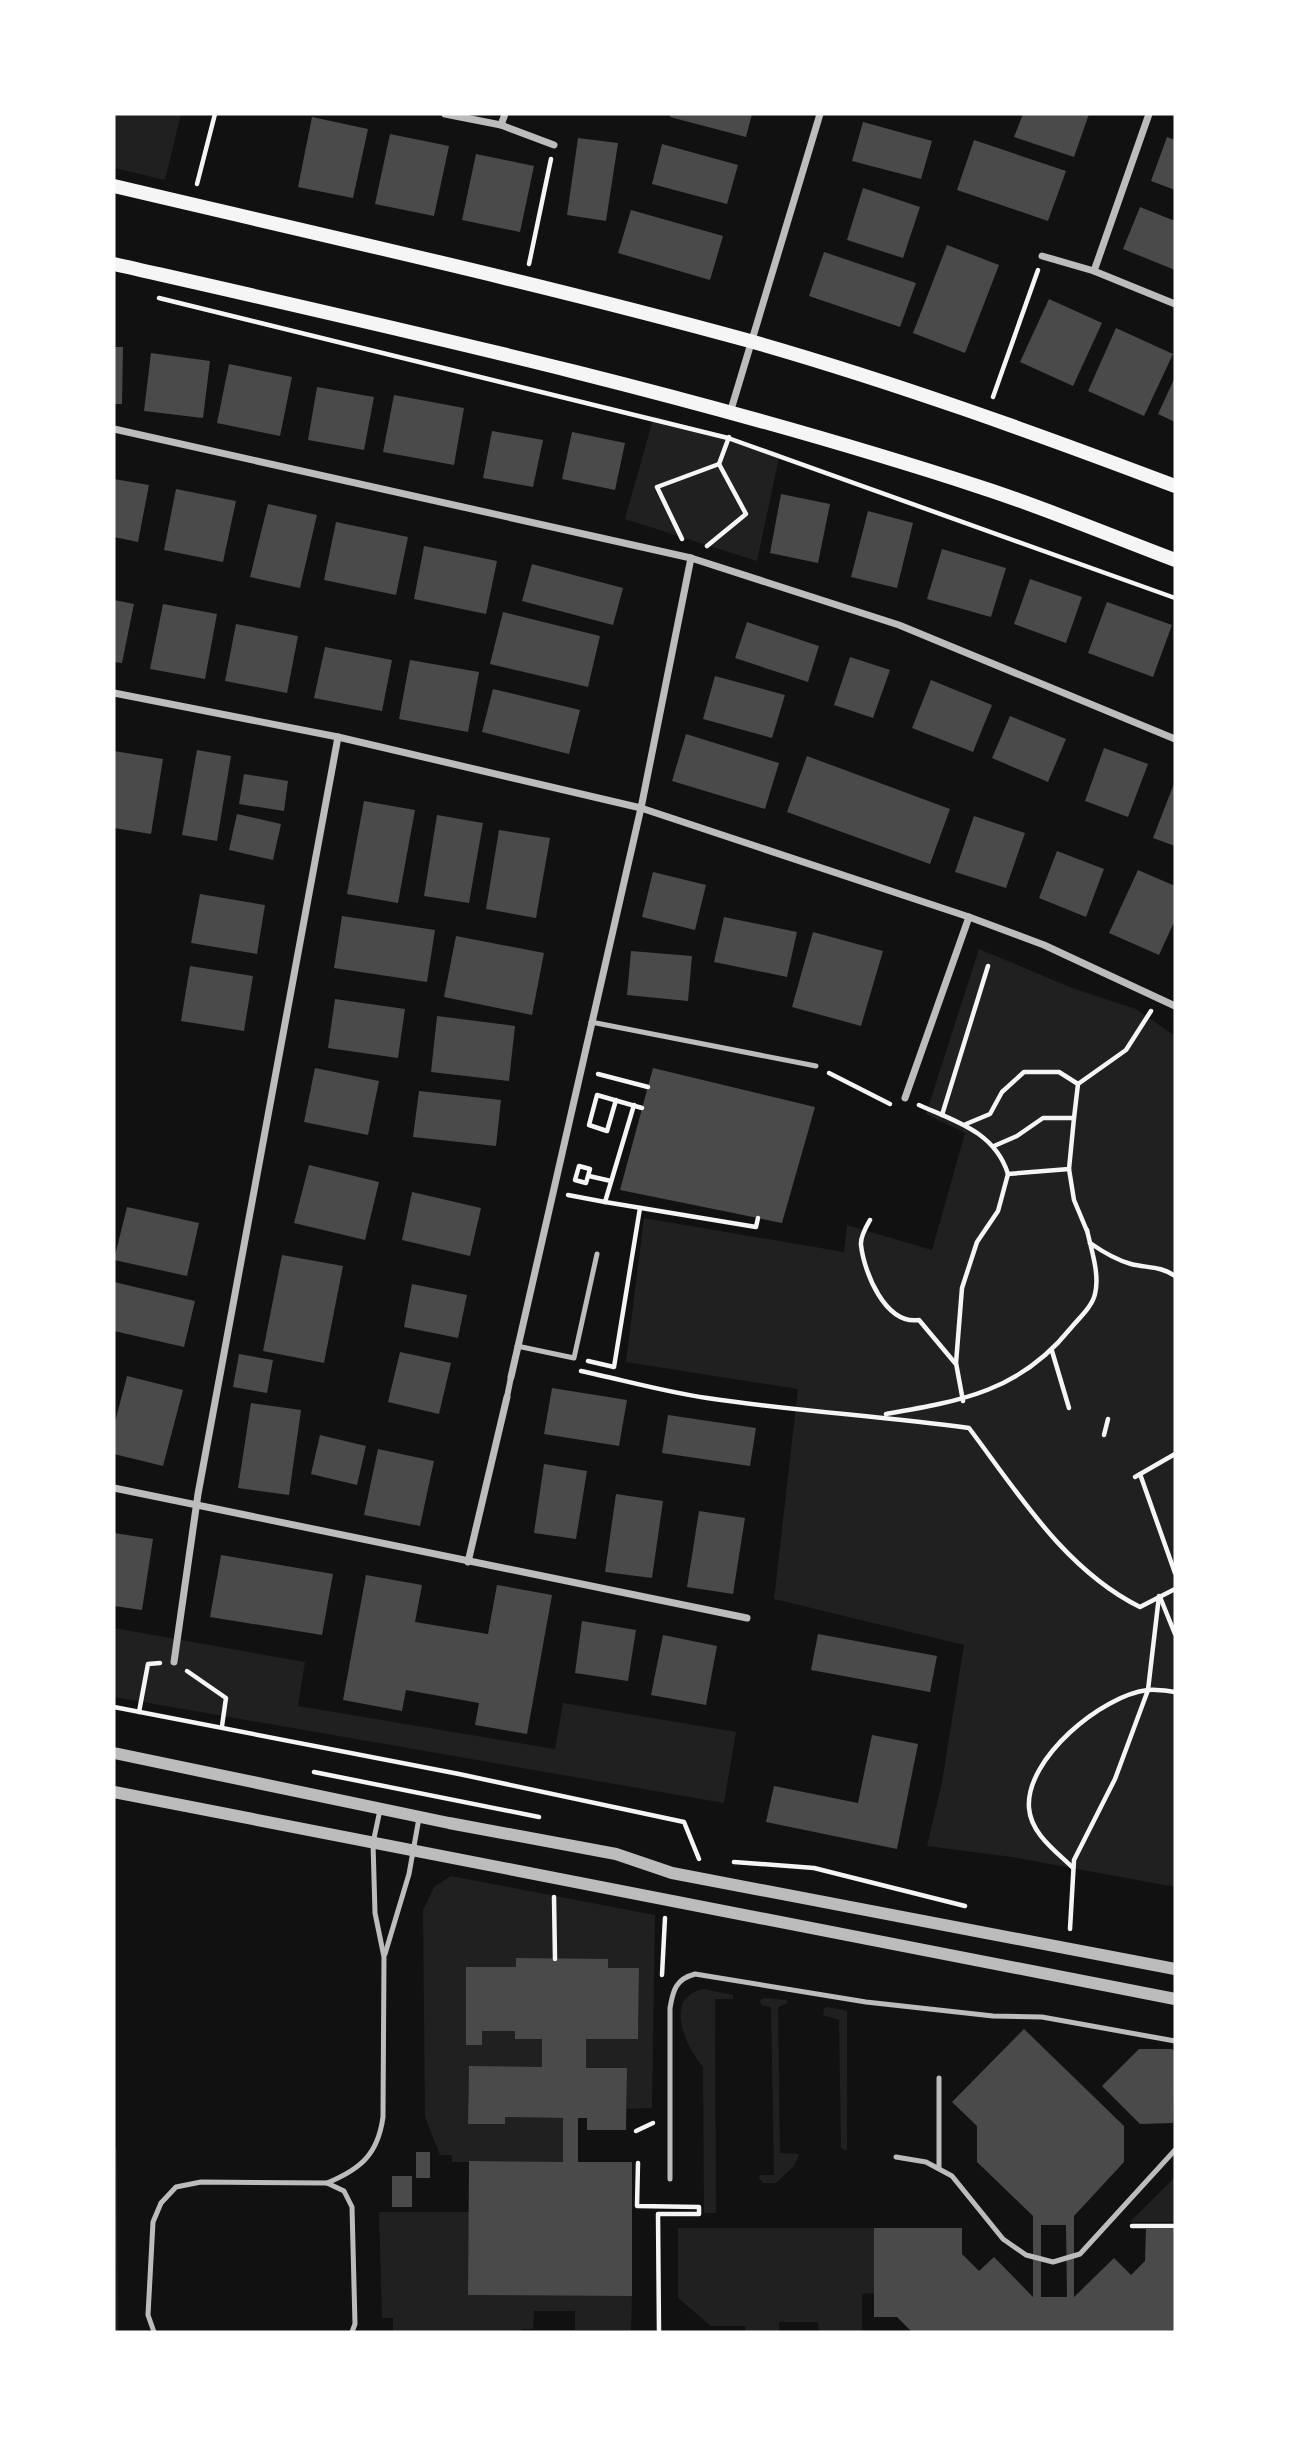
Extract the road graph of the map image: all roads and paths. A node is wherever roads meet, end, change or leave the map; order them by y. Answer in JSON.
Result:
{"nodes":[{"id":1,"x":215,"y":114,"type":"edge"},
{"id":2,"x":445,"y":114,"type":"edge"},
{"id":3,"x":505,"y":114,"type":"edge"},
{"id":4,"x":820,"y":114,"type":"edge"},
{"id":5,"x":1149,"y":114,"type":"edge"},
{"id":6,"x":501,"y":125,"type":"junction"},
{"id":7,"x":554,"y":145,"type":"joint"},
{"id":8,"x":114,"y":186,"type":"edge"},
{"id":9,"x":193,"y":204,"type":"junction"},
{"id":10,"x":1042,"y":256,"type":"joint"},
{"id":11,"x":114,"y":264,"type":"edge"},
{"id":12,"x":1094,"y":271,"type":"junction"},
{"id":13,"x":525,"y":281,"type":"junction"},
{"id":14,"x":154,"y":297,"type":"dead end"},
{"id":15,"x":1175,"y":304,"type":"edge"},
{"id":16,"x":753,"y":342,"type":"junction"},
{"id":17,"x":997,"y":388,"type":"dead end"},
{"id":18,"x":734,"y":414,"type":"junction"},
{"id":19,"x":114,"y":429,"type":"edge"},
{"id":20,"x":728,"y":438,"type":"junction"},
{"id":21,"x":719,"y":464,"type":"junction"},
{"id":22,"x":1175,"y":486,"type":"edge"},
{"id":23,"x":691,"y":558,"type":"junction"},
{"id":24,"x":1175,"y":560,"type":"edge"},
{"id":25,"x":1175,"y":598,"type":"edge"},
{"id":26,"x":114,"y":693,"type":"edge"},
{"id":27,"x":338,"y":737,"type":"junction"},
{"id":28,"x":1175,"y":739,"type":"edge"},
{"id":29,"x":641,"y":807,"type":"junction"},
{"id":30,"x":969,"y":917,"type":"junction"},
{"id":31,"x":988,"y":966,"type":"dead end"},
{"id":32,"x":1175,"y":1006,"type":"edge"},
{"id":33,"x":592,"y":1022,"type":"junction"},
{"id":34,"x":1140,"y":1027,"type":"dead end"},
{"id":35,"x":816,"y":1066,"type":"joint"},
{"id":36,"x":580,"y":1070,"type":"junction"},
{"id":37,"x":1078,"y":1084,"type":"junction"},
{"id":38,"x":648,"y":1087,"type":"dead end"},
{"id":39,"x":905,"y":1098,"type":"joint"},
{"id":40,"x":616,"y":1100,"type":"junction"},
{"id":41,"x":634,"y":1105,"type":"junction"},
{"id":42,"x":642,"y":1108,"type":"dead end"},
{"id":43,"x":902,"y":1111,"type":"dead end"},
{"id":44,"x":942,"y":1115,"type":"junction"},
{"id":45,"x":1074,"y":1118,"type":"junction"},
{"id":46,"x":965,"y":1125,"type":"junction"},
{"id":47,"x":994,"y":1146,"type":"junction"},
{"id":48,"x":1069,"y":1168,"type":"junction"},
{"id":49,"x":1008,"y":1174,"type":"junction"},
{"id":50,"x":589,"y":1175,"type":"dead end"},
{"id":51,"x":611,"y":1181,"type":"junction"},
{"id":52,"x":553,"y":1192,"type":"junction"},
{"id":53,"x":604,"y":1202,"type":"junction"},
{"id":54,"x":640,"y":1208,"type":"junction"},
{"id":55,"x":758,"y":1218,"type":"dead end"},
{"id":56,"x":870,"y":1220,"type":"dead end"},
{"id":57,"x":1087,"y":1230,"type":"junction"},
{"id":58,"x":597,"y":1254,"type":"dead end"},
{"id":59,"x":1175,"y":1276,"type":"edge"},
{"id":60,"x":517,"y":1346,"type":"junction"},
{"id":61,"x":1052,"y":1351,"type":"junction"},
{"id":62,"x":574,"y":1358,"type":"junction"},
{"id":63,"x":956,"y":1363,"type":"junction"},
{"id":64,"x":571,"y":1370,"type":"dead end"},
{"id":65,"x":511,"y":1377,"type":"joint"},
{"id":66,"x":507,"y":1397,"type":"joint"},
{"id":67,"x":963,"y":1401,"type":"junction"},
{"id":68,"x":1069,"y":1408,"type":"dead end"},
{"id":69,"x":881,"y":1415,"type":"junction"},
{"id":70,"x":1108,"y":1419,"type":"dead end"},
{"id":71,"x":1104,"y":1435,"type":"dead end"},
{"id":72,"x":1175,"y":1454,"type":"edge"},
{"id":73,"x":114,"y":1488,"type":"edge"},
{"id":74,"x":197,"y":1504,"type":"junction"},
{"id":75,"x":468,"y":1562,"type":"junction"},
{"id":76,"x":1175,"y":1573,"type":"edge"},
{"id":77,"x":1175,"y":1588,"type":"edge"},
{"id":78,"x":1159,"y":1596,"type":"junction"},
{"id":79,"x":747,"y":1618,"type":"dead end"},
{"id":80,"x":1175,"y":1634,"type":"edge"},
{"id":81,"x":174,"y":1662,"type":"junction"},
{"id":82,"x":1147,"y":1690,"type":"junction"},
{"id":83,"x":1175,"y":1692,"type":"edge"},
{"id":84,"x":114,"y":1707,"type":"edge"},
{"id":85,"x":138,"y":1712,"type":"junction"},
{"id":86,"x":222,"y":1726,"type":"junction"},
{"id":87,"x":114,"y":1753,"type":"edge"},
{"id":88,"x":114,"y":1792,"type":"edge"},
{"id":89,"x":381,"y":1807,"type":"junction"},
{"id":90,"x":419,"y":1817,"type":"junction"},
{"id":91,"x":373,"y":1843,"type":"junction"},
{"id":92,"x":413,"y":1851,"type":"junction"},
{"id":93,"x":712,"y":1860,"type":"dead end"},
{"id":94,"x":725,"y":1861,"type":"dead end"},
{"id":95,"x":1074,"y":1869,"type":"junction"},
{"id":96,"x":554,"y":1888,"type":"dead end"},
{"id":97,"x":975,"y":1908,"type":"dead end"},
{"id":98,"x":1056,"y":1926,"type":"dead end"},
{"id":99,"x":1070,"y":1929,"type":"junction"},
{"id":100,"x":1082,"y":1931,"type":"dead end"},
{"id":101,"x":384,"y":1957,"type":"junction"},
{"id":102,"x":555,"y":1959,"type":"dead end"},
{"id":103,"x":1175,"y":1969,"type":"edge"},
{"id":104,"x":1175,"y":1999,"type":"edge"},
{"id":105,"x":1175,"y":2041,"type":"edge"},
{"id":106,"x":939,"y":2078,"type":"dead end"},
{"id":107,"x":1175,"y":2150,"type":"edge"},
{"id":108,"x":896,"y":2157,"type":"dead end"},
{"id":109,"x":638,"y":2163,"type":"dead end"},
{"id":110,"x":939,"y":2167,"type":"junction"},
{"id":111,"x":670,"y":2179,"type":"dead end"},
{"id":112,"x":327,"y":2183,"type":"junction"},
{"id":113,"x":1132,"y":2226,"type":"dead end"},
{"id":114,"x":1175,"y":2226,"type":"edge"},
{"id":115,"x":154,"y":2332,"type":"edge"},
{"id":116,"x":352,"y":2332,"type":"edge"},
{"id":117,"x":659,"y":2332,"type":"edge"}],
"edges":[{"from":1,"to":9,"type":"path"},
{"from":2,"to":6,"type":"street"},
{"from":3,"to":6,"type":"street"},
{"from":4,"to":16,"type":"street"},
{"from":5,"to":12,"type":"street"},
{"from":6,"to":7,"type":"street"},
{"from":7,"to":13,"type":"path"},
{"from":8,"to":9,"type":"main road"},
{"from":9,"to":13,"type":"main road"},
{"from":10,"to":12,"type":"street"},
{"from":10,"to":17,"type":"path"},
{"from":11,"to":18,"type":"main road"},
{"from":12,"to":15,"type":"street"},
{"from":13,"to":16,"type":"main road"},
{"from":14,"to":20,"type":"path"},
{"from":16,"to":18,"type":"street"},
{"from":16,"to":22,"type":"main road"},
{"from":18,"to":20,"type":"path"},
{"from":18,"to":24,"type":"main road"},
{"from":19,"to":23,"type":"street"},
{"from":20,"to":21,"type":"path"},
{"from":20,"to":25,"type":"path"},
{"from":21,"to":23,"type":"path"},
{"from":21,"to":23,"type":"path"},
{"from":23,"to":28,"type":"street"},
{"from":23,"to":29,"type":"street"},
{"from":26,"to":27,"type":"street"},
{"from":27,"to":29,"type":"street"},
{"from":27,"to":74,"type":"street"},
{"from":29,"to":30,"type":"street"},
{"from":29,"to":33,"type":"street"},
{"from":30,"to":32,"type":"street"},
{"from":30,"to":39,"type":"street"},
{"from":31,"to":44,"type":"path"},
{"from":33,"to":35,"type":"lane"},
{"from":33,"to":36,"type":"street"},
{"from":34,"to":37,"type":"path"},
{"from":35,"to":43,"type":"path"},
{"from":36,"to":38,"type":"path"},
{"from":36,"to":52,"type":"street"},
{"from":37,"to":45,"type":"path"},
{"from":37,"to":46,"type":"path"},
{"from":39,"to":44,"type":"path"},
{"from":40,"to":40,"type":"path"},
{"from":40,"to":41,"type":"path"},
{"from":41,"to":42,"type":"path"},
{"from":41,"to":51,"type":"path"},
{"from":44,"to":46,"type":"path"},
{"from":45,"to":47,"type":"path"},
{"from":45,"to":48,"type":"path"},
{"from":46,"to":47,"type":"path"},
{"from":47,"to":49,"type":"path"},
{"from":48,"to":49,"type":"path"},
{"from":48,"to":57,"type":"path"},
{"from":49,"to":63,"type":"path"},
{"from":50,"to":51,"type":"path"},
{"from":51,"to":53,"type":"path"},
{"from":52,"to":53,"type":"path"},
{"from":52,"to":60,"type":"street"},
{"from":53,"to":54,"type":"path"},
{"from":54,"to":55,"type":"path"},
{"from":54,"to":62,"type":"path"},
{"from":56,"to":63,"type":"path"},
{"from":57,"to":59,"type":"path"},
{"from":57,"to":61,"type":"path"},
{"from":58,"to":62,"type":"lane"},
{"from":60,"to":62,"type":"lane"},
{"from":60,"to":65,"type":"street"},
{"from":61,"to":67,"type":"path"},
{"from":61,"to":68,"type":"path"},
{"from":63,"to":67,"type":"path"},
{"from":64,"to":69,"type":"path"},
{"from":65,"to":66,"type":"street"},
{"from":66,"to":75,"type":"street"},
{"from":67,"to":69,"type":"path"},
{"from":69,"to":78,"type":"path"},
{"from":70,"to":71,"type":"path"},
{"from":72,"to":76,"type":"path"},
{"from":73,"to":74,"type":"street"},
{"from":74,"to":75,"type":"street"},
{"from":74,"to":81,"type":"street"},
{"from":75,"to":79,"type":"street"},
{"from":77,"to":78,"type":"path"},
{"from":78,"to":80,"type":"path"},
{"from":78,"to":82,"type":"path"},
{"from":81,"to":85,"type":"path"},
{"from":81,"to":86,"type":"path"},
{"from":82,"to":83,"type":"path"},
{"from":82,"to":95,"type":"path"},
{"from":82,"to":95,"type":"path"},
{"from":84,"to":85,"type":"path"},
{"from":85,"to":86,"type":"path"},
{"from":86,"to":93,"type":"path"},
{"from":87,"to":89,"type":"street"},
{"from":88,"to":91,"type":"street"},
{"from":89,"to":90,"type":"street"},
{"from":89,"to":91,"type":"lane"},
{"from":90,"to":92,"type":"lane"},
{"from":90,"to":103,"type":"street"},
{"from":91,"to":92,"type":"street"},
{"from":91,"to":101,"type":"lane"},
{"from":92,"to":101,"type":"lane"},
{"from":92,"to":104,"type":"street"},
{"from":94,"to":97,"type":"path"},
{"from":95,"to":99,"type":"path"},
{"from":96,"to":102,"type":"path"},
{"from":98,"to":99,"type":"path"},
{"from":99,"to":100,"type":"path"},
{"from":101,"to":112,"type":"lane"},
{"from":105,"to":111,"type":"lane"},
{"from":106,"to":110,"type":"lane"},
{"from":107,"to":110,"type":"lane"},
{"from":108,"to":110,"type":"lane"},
{"from":109,"to":117,"type":"path"},
{"from":112,"to":115,"type":"lane"},
{"from":112,"to":116,"type":"lane"},
{"from":113,"to":114,"type":"path"}]}
